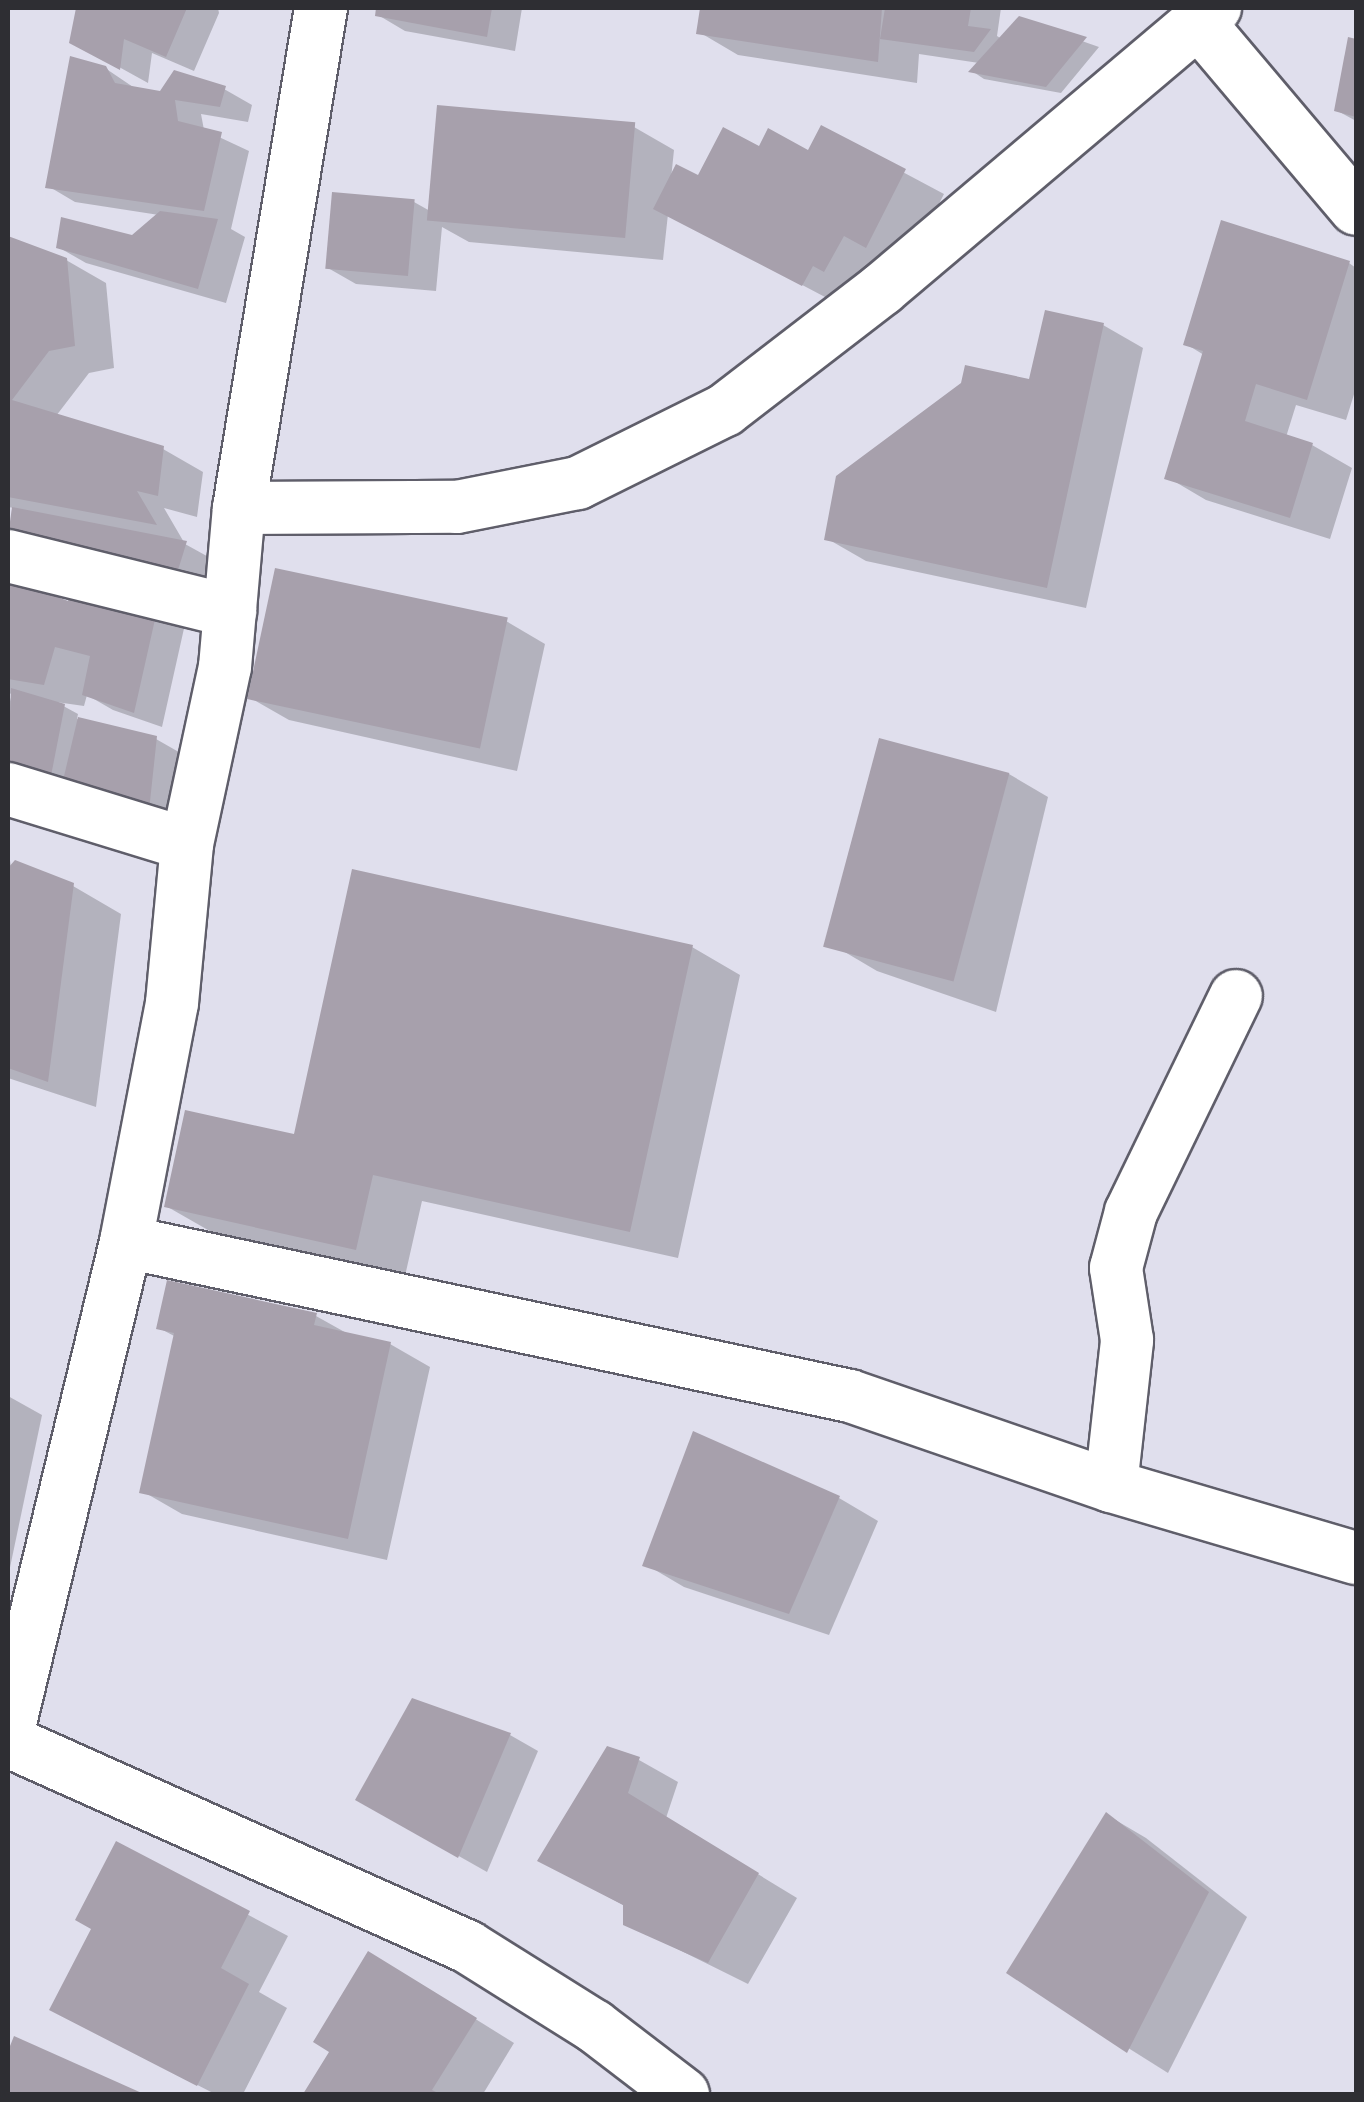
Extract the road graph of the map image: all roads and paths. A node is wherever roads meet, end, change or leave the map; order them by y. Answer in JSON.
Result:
{"nodes":[{"id":1,"x":322,"y":8,"type":"edge"},
{"id":2,"x":1207,"y":15,"type":"edge"},
{"id":3,"x":1356,"y":209,"type":"edge"},
{"id":4,"x":239,"y":508,"type":"junction"},
{"id":5,"x":8,"y":556,"type":"edge"},
{"id":6,"x":230,"y":611,"type":"junction"},
{"id":7,"x":8,"y":789,"type":"edge"},
{"id":8,"x":187,"y":844,"type":"junction"},
{"id":9,"x":1236,"y":996,"type":"dead end"},
{"id":10,"x":126,"y":1242,"type":"junction"},
{"id":11,"x":1111,"y":1486,"type":"junction"},
{"id":12,"x":1356,"y":1558,"type":"edge"},
{"id":13,"x":8,"y":1732,"type":"edge"},
{"id":14,"x":8,"y":1741,"type":"edge"},
{"id":15,"x":683,"y":2094,"type":"edge"}],
"edges":[{"from":1,"to":4,"type":"street"},
{"from":2,"to":3,"type":"street"},
{"from":2,"to":4,"type":"street"},
{"from":4,"to":6,"type":"street"},
{"from":5,"to":6,"type":"street"},
{"from":6,"to":8,"type":"street"},
{"from":7,"to":8,"type":"street"},
{"from":8,"to":10,"type":"street"},
{"from":9,"to":11,"type":"street"},
{"from":10,"to":11,"type":"street"},
{"from":10,"to":13,"type":"street"},
{"from":11,"to":12,"type":"street"},
{"from":14,"to":15,"type":"street"}]}
